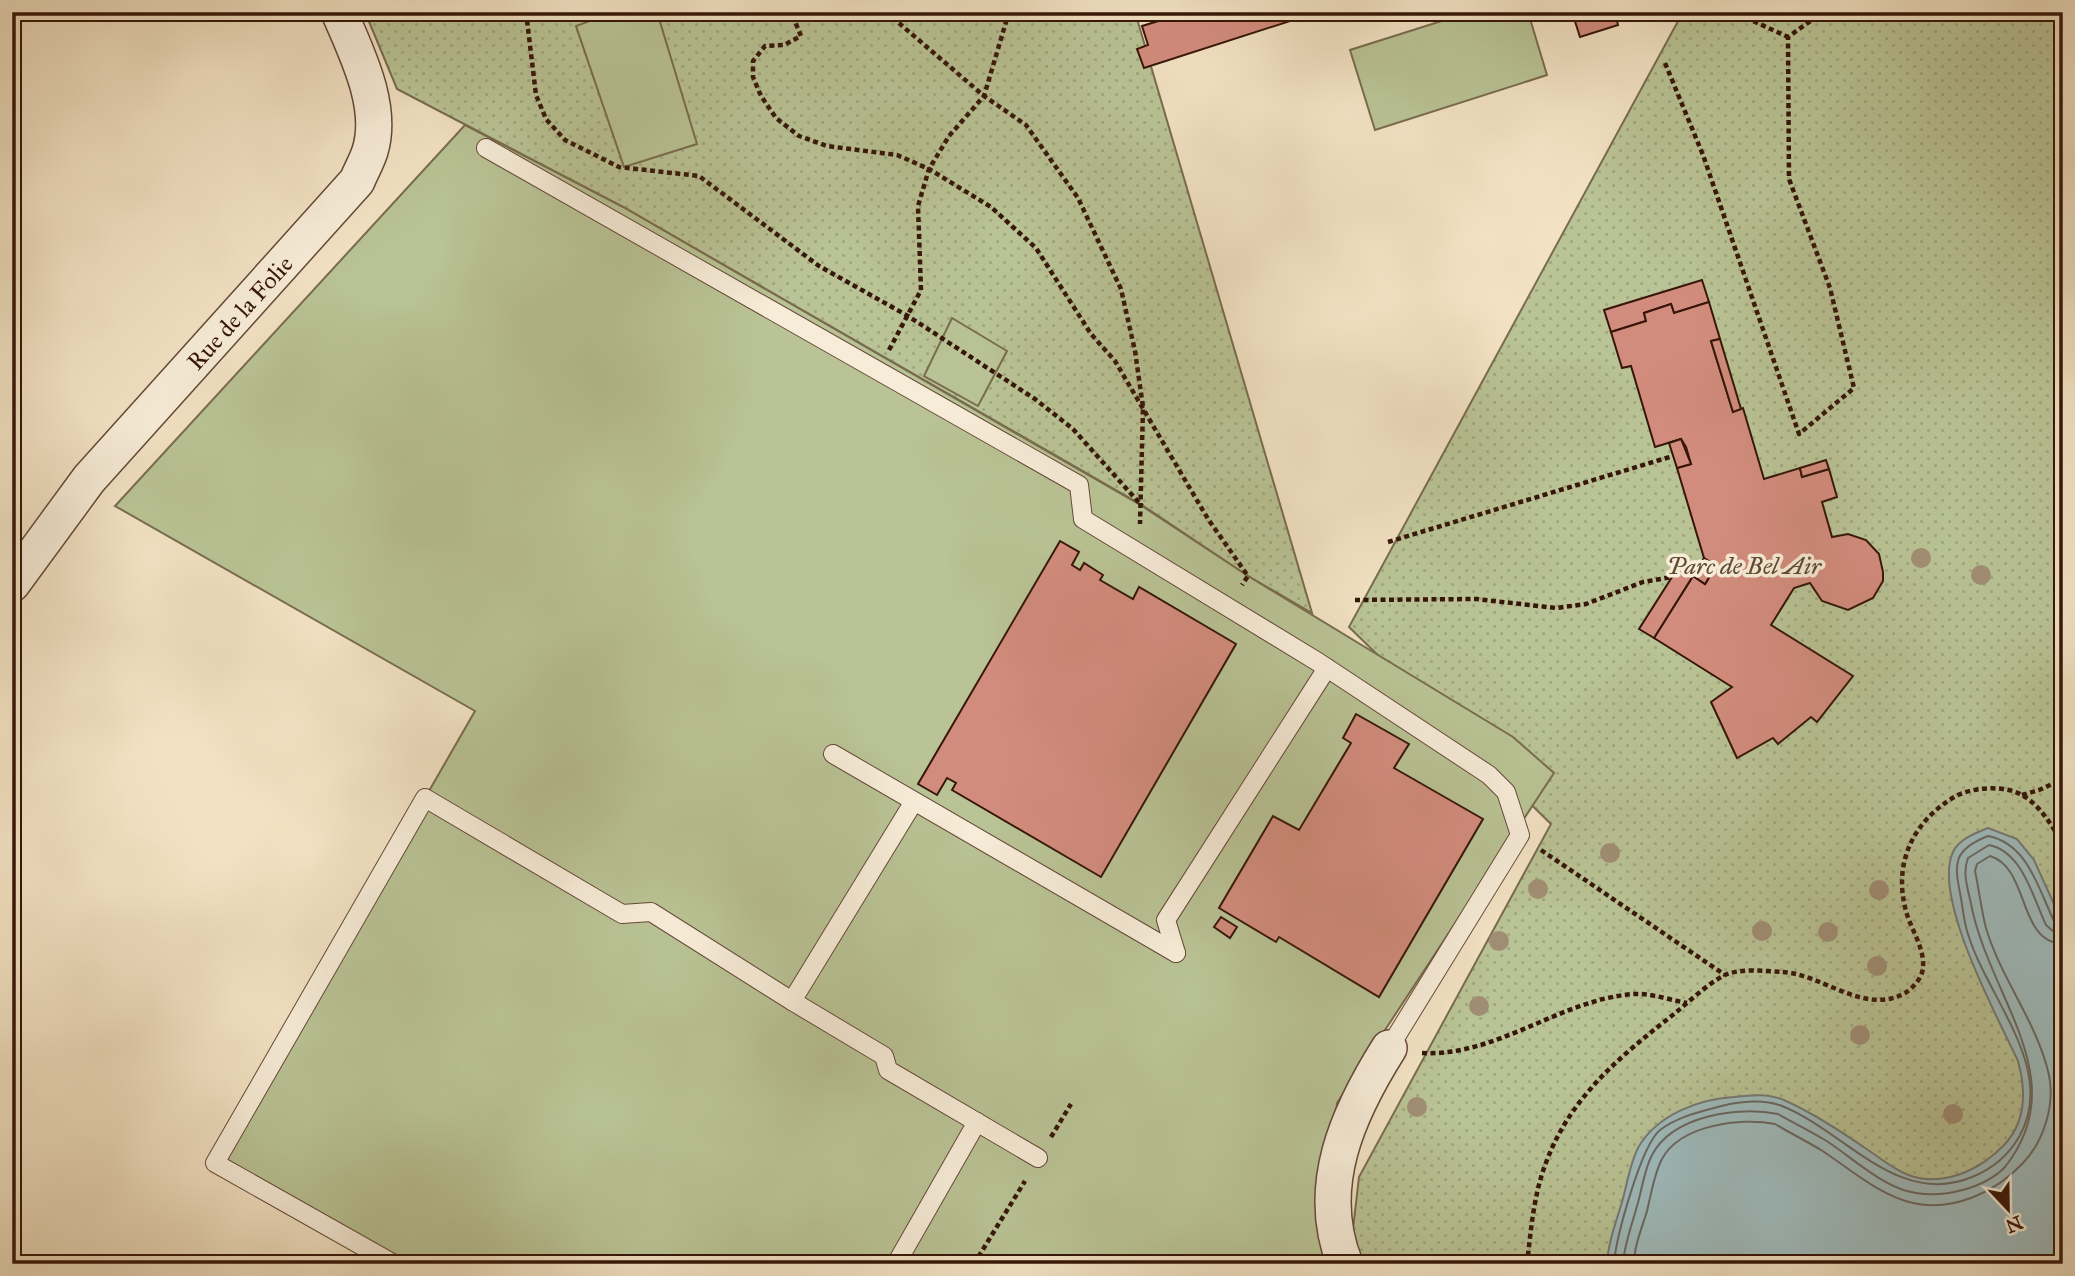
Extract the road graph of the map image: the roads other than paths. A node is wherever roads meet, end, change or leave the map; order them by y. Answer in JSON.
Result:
{"nodes":[{"id":1,"x":339,"y":12,"type":"edge"},
{"id":2,"x":486,"y":148,"type":"dead end"},
{"id":3,"x":12,"y":584,"type":"edge"},
{"id":4,"x":1327,"y":668,"type":"junction"},
{"id":5,"x":833,"y":754,"type":"dead end"},
{"id":6,"x":913,"y":803,"type":"junction"},
{"id":7,"x":792,"y":1001,"type":"junction"},
{"id":8,"x":1389,"y":1048,"type":"joint"},
{"id":9,"x":977,"y":1122,"type":"junction"},
{"id":10,"x":1038,"y":1158,"type":"road end"},
{"id":11,"x":394,"y":1264,"type":"edge"},
{"id":12,"x":896,"y":1264,"type":"edge"},
{"id":13,"x":1345,"y":1264,"type":"edge"}],
"edges":[{"from":1,"to":3,"type":"street","name":"Rue de la Folie"},
{"from":2,"to":4,"type":"lane"},
{"from":4,"to":6,"type":"lane"},
{"from":4,"to":8,"type":"lane"},
{"from":5,"to":6,"type":"lane"},
{"from":6,"to":7,"type":"lane"},
{"from":7,"to":9,"type":"lane"},
{"from":7,"to":11,"type":"lane"},
{"from":8,"to":13,"type":"street"},
{"from":9,"to":10,"type":"lane"},
{"from":9,"to":12,"type":"lane"}]}
